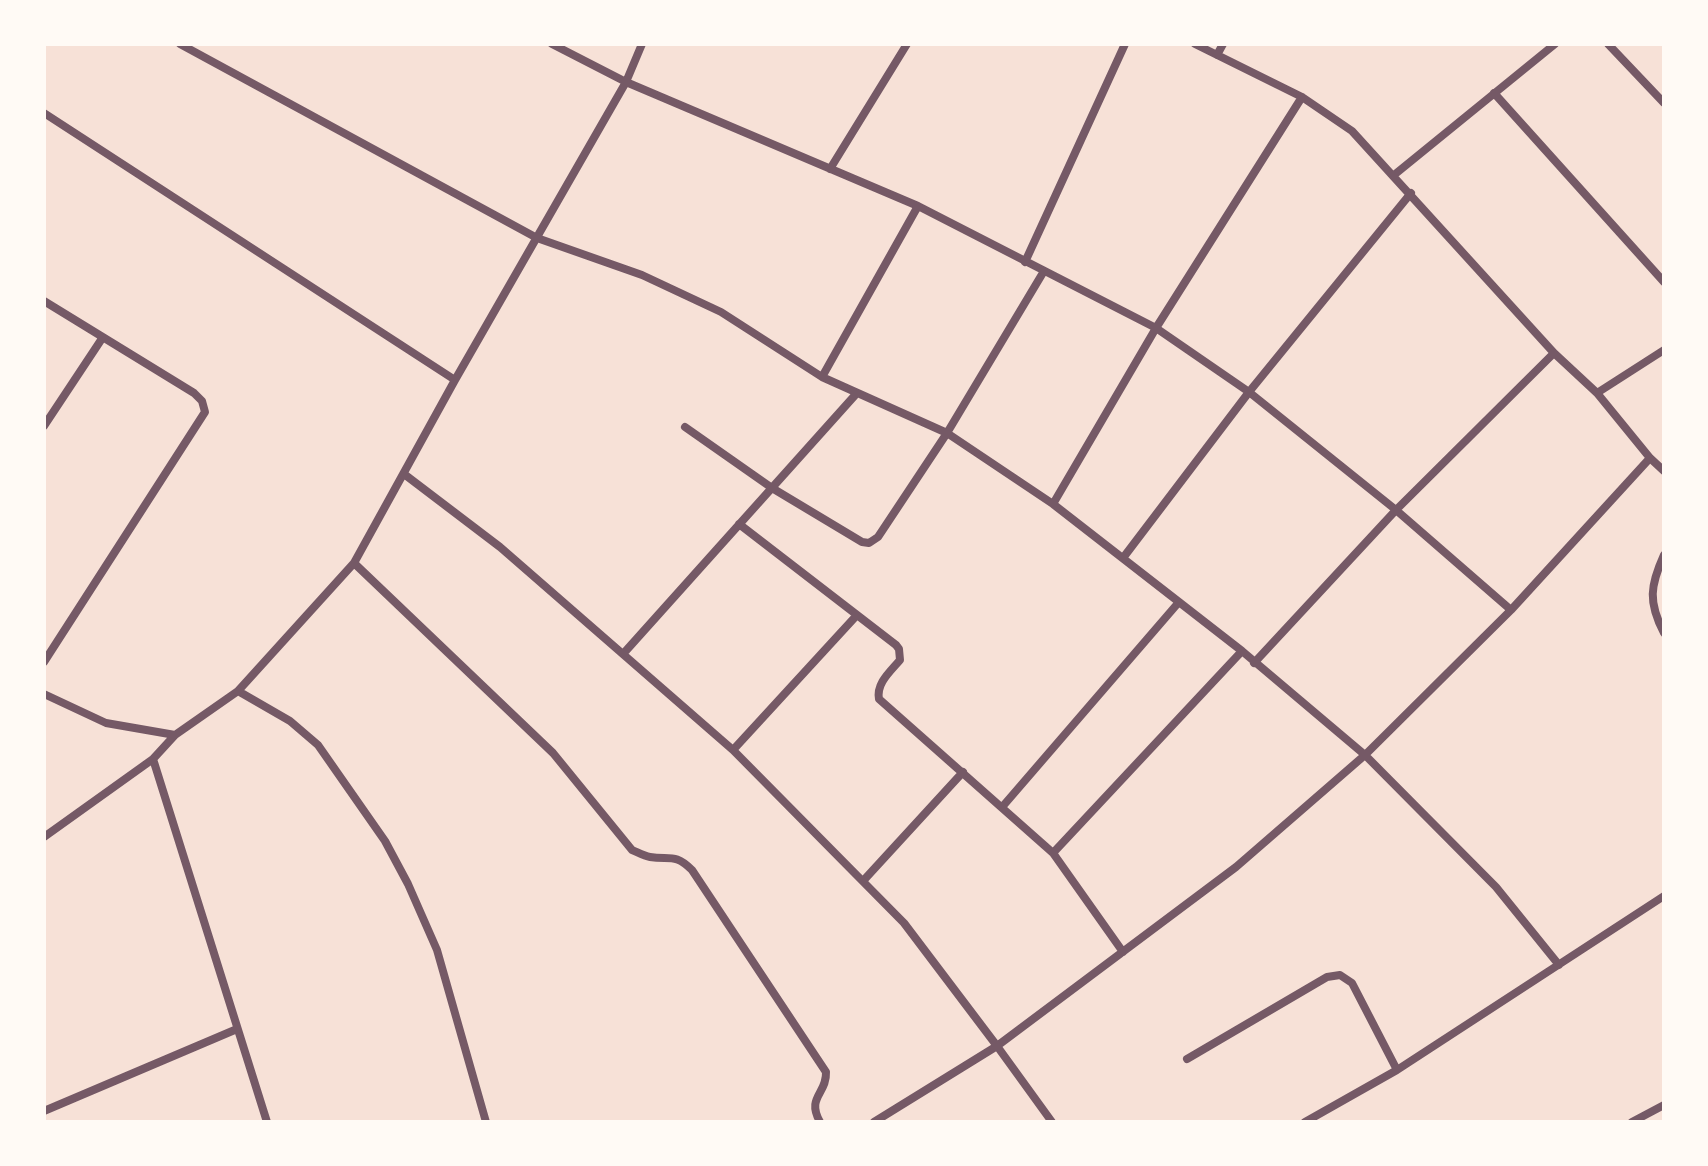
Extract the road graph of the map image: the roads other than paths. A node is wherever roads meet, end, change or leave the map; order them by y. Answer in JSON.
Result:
{"nodes":[{"id":1,"x":180,"y":44,"type":"edge"},
{"id":2,"x":552,"y":44,"type":"edge"},
{"id":3,"x":642,"y":44,"type":"edge"},
{"id":4,"x":907,"y":44,"type":"edge"},
{"id":5,"x":1125,"y":44,"type":"edge"},
{"id":6,"x":1195,"y":44,"type":"edge"},
{"id":7,"x":1223,"y":44,"type":"edge"},
{"id":8,"x":1555,"y":44,"type":"edge"},
{"id":9,"x":1608,"y":44,"type":"edge"},
{"id":10,"x":1217,"y":55,"type":"junction"},
{"id":11,"x":626,"y":82,"type":"junction"},
{"id":12,"x":1494,"y":93,"type":"junction"},
{"id":13,"x":1302,"y":97,"type":"junction"},
{"id":14,"x":1664,"y":103,"type":"edge"},
{"id":15,"x":44,"y":113,"type":"edge"},
{"id":16,"x":830,"y":169,"type":"junction"},
{"id":17,"x":1394,"y":175,"type":"junction"},
{"id":18,"x":1411,"y":193,"type":"junction"},
{"id":19,"x":918,"y":206,"type":"junction"},
{"id":20,"x":537,"y":238,"type":"junction"},
{"id":21,"x":1025,"y":262,"type":"junction"},
{"id":22,"x":1044,"y":271,"type":"junction"},
{"id":23,"x":1664,"y":282,"type":"edge"},
{"id":24,"x":44,"y":301,"type":"edge"},
{"id":25,"x":1156,"y":328,"type":"junction"},
{"id":26,"x":103,"y":337,"type":"junction"},
{"id":27,"x":1664,"y":350,"type":"edge"},
{"id":28,"x":1554,"y":353,"type":"junction"},
{"id":29,"x":822,"y":377,"type":"junction"},
{"id":30,"x":455,"y":380,"type":"junction"},
{"id":31,"x":1249,"y":392,"type":"junction"},
{"id":32,"x":857,"y":393,"type":"junction"},
{"id":33,"x":1597,"y":393,"type":"junction"},
{"id":34,"x":44,"y":426,"type":"edge"},
{"id":35,"x":685,"y":427,"type":"dead end"},
{"id":36,"x":947,"y":433,"type":"junction"},
{"id":37,"x":1650,"y":458,"type":"junction"},
{"id":38,"x":1664,"y":471,"type":"edge"},
{"id":39,"x":404,"y":474,"type":"junction"},
{"id":40,"x":772,"y":488,"type":"junction"},
{"id":41,"x":1053,"y":504,"type":"junction"},
{"id":42,"x":1396,"y":510,"type":"junction"},
{"id":43,"x":739,"y":524,"type":"junction"},
{"id":44,"x":1664,"y":555,"type":"edge"},
{"id":45,"x":1123,"y":558,"type":"junction"},
{"id":46,"x":354,"y":563,"type":"junction"},
{"id":47,"x":1179,"y":602,"type":"junction"},
{"id":48,"x":1511,"y":610,"type":"junction"},
{"id":49,"x":857,"y":615,"type":"junction"},
{"id":50,"x":1664,"y":633,"type":"edge"},
{"id":51,"x":1242,"y":651,"type":"junction"},
{"id":52,"x":623,"y":654,"type":"junction"},
{"id":53,"x":44,"y":662,"type":"edge"},
{"id":54,"x":1254,"y":663,"type":"junction"},
{"id":55,"x":238,"y":691,"type":"junction"},
{"id":56,"x":44,"y":694,"type":"edge"},
{"id":57,"x":175,"y":735,"type":"junction"},
{"id":58,"x":733,"y":750,"type":"junction"},
{"id":59,"x":1365,"y":755,"type":"junction"},
{"id":60,"x":153,"y":759,"type":"junction"},
{"id":61,"x":963,"y":772,"type":"junction"},
{"id":62,"x":1003,"y":806,"type":"junction"},
{"id":63,"x":44,"y":837,"type":"edge"},
{"id":64,"x":1053,"y":853,"type":"junction"},
{"id":65,"x":863,"y":881,"type":"junction"},
{"id":66,"x":1664,"y":896,"type":"edge"},
{"id":67,"x":1123,"y":952,"type":"junction"},
{"id":68,"x":1559,"y":965,"type":"junction"},
{"id":69,"x":237,"y":1029,"type":"junction"},
{"id":70,"x":997,"y":1046,"type":"junction"},
{"id":71,"x":1187,"y":1059,"type":"dead end"},
{"id":72,"x":1397,"y":1070,"type":"junction"},
{"id":73,"x":1664,"y":1105,"type":"edge"},
{"id":74,"x":44,"y":1111,"type":"edge"},
{"id":75,"x":267,"y":1122,"type":"edge"},
{"id":76,"x":486,"y":1122,"type":"edge"},
{"id":77,"x":820,"y":1122,"type":"edge"},
{"id":78,"x":874,"y":1122,"type":"edge"},
{"id":79,"x":1052,"y":1122,"type":"edge"},
{"id":80,"x":1305,"y":1122,"type":"edge"},
{"id":81,"x":1632,"y":1122,"type":"edge"}],
"edges":[{"from":1,"to":20,"type":"street"},
{"from":2,"to":11,"type":"street"},
{"from":3,"to":11,"type":"street"},
{"from":4,"to":16,"type":"street"},
{"from":5,"to":21,"type":"street"},
{"from":6,"to":10,"type":"street"},
{"from":7,"to":10,"type":"street"},
{"from":8,"to":12,"type":"street"},
{"from":9,"to":14,"type":"street"},
{"from":10,"to":13,"type":"street"},
{"from":11,"to":16,"type":"street"},
{"from":11,"to":20,"type":"street"},
{"from":12,"to":17,"type":"street"},
{"from":12,"to":23,"type":"street"},
{"from":13,"to":17,"type":"street"},
{"from":13,"to":25,"type":"street"},
{"from":15,"to":30,"type":"street"},
{"from":16,"to":19,"type":"street"},
{"from":17,"to":18,"type":"street"},
{"from":18,"to":28,"type":"street"},
{"from":18,"to":31,"type":"street"},
{"from":19,"to":21,"type":"street"},
{"from":19,"to":29,"type":"street"},
{"from":20,"to":29,"type":"street"},
{"from":20,"to":30,"type":"street"},
{"from":21,"to":22,"type":"street"},
{"from":22,"to":25,"type":"street"},
{"from":22,"to":36,"type":"street"},
{"from":24,"to":26,"type":"street"},
{"from":25,"to":31,"type":"street"},
{"from":25,"to":41,"type":"street"},
{"from":26,"to":34,"type":"street"},
{"from":26,"to":53,"type":"street"},
{"from":27,"to":33,"type":"street"},
{"from":28,"to":33,"type":"street"},
{"from":28,"to":42,"type":"street"},
{"from":29,"to":32,"type":"street"},
{"from":30,"to":39,"type":"street"},
{"from":31,"to":42,"type":"street"},
{"from":31,"to":45,"type":"street"},
{"from":32,"to":36,"type":"street"},
{"from":32,"to":40,"type":"street"},
{"from":33,"to":37,"type":"street"},
{"from":35,"to":40,"type":"street"},
{"from":36,"to":40,"type":"street"},
{"from":36,"to":41,"type":"street"},
{"from":37,"to":38,"type":"street"},
{"from":37,"to":48,"type":"street"},
{"from":39,"to":46,"type":"street"},
{"from":39,"to":52,"type":"street"},
{"from":40,"to":43,"type":"street"},
{"from":41,"to":45,"type":"street"},
{"from":42,"to":48,"type":"street"},
{"from":42,"to":54,"type":"street"},
{"from":43,"to":49,"type":"street"},
{"from":43,"to":52,"type":"street"},
{"from":44,"to":50,"type":"street"},
{"from":45,"to":47,"type":"street"},
{"from":46,"to":55,"type":"street"},
{"from":46,"to":77,"type":"street"},
{"from":47,"to":51,"type":"street"},
{"from":47,"to":62,"type":"street"},
{"from":48,"to":59,"type":"street"},
{"from":49,"to":58,"type":"street"},
{"from":49,"to":61,"type":"street"},
{"from":51,"to":54,"type":"street"},
{"from":51,"to":64,"type":"street"},
{"from":52,"to":58,"type":"street"},
{"from":54,"to":59,"type":"street"},
{"from":55,"to":57,"type":"street"},
{"from":55,"to":76,"type":"street"},
{"from":56,"to":57,"type":"street"},
{"from":57,"to":60,"type":"street"},
{"from":58,"to":65,"type":"street"},
{"from":59,"to":67,"type":"street"},
{"from":59,"to":68,"type":"street"},
{"from":60,"to":63,"type":"street"},
{"from":60,"to":69,"type":"street"},
{"from":61,"to":62,"type":"street"},
{"from":61,"to":65,"type":"street"},
{"from":62,"to":64,"type":"street"},
{"from":64,"to":67,"type":"street"},
{"from":65,"to":70,"type":"street"},
{"from":66,"to":68,"type":"street"},
{"from":67,"to":70,"type":"street"},
{"from":68,"to":72,"type":"street"},
{"from":69,"to":74,"type":"street"},
{"from":69,"to":75,"type":"street"},
{"from":70,"to":78,"type":"street"},
{"from":70,"to":79,"type":"street"},
{"from":71,"to":72,"type":"street"},
{"from":72,"to":80,"type":"street"},
{"from":73,"to":81,"type":"street"}]}
